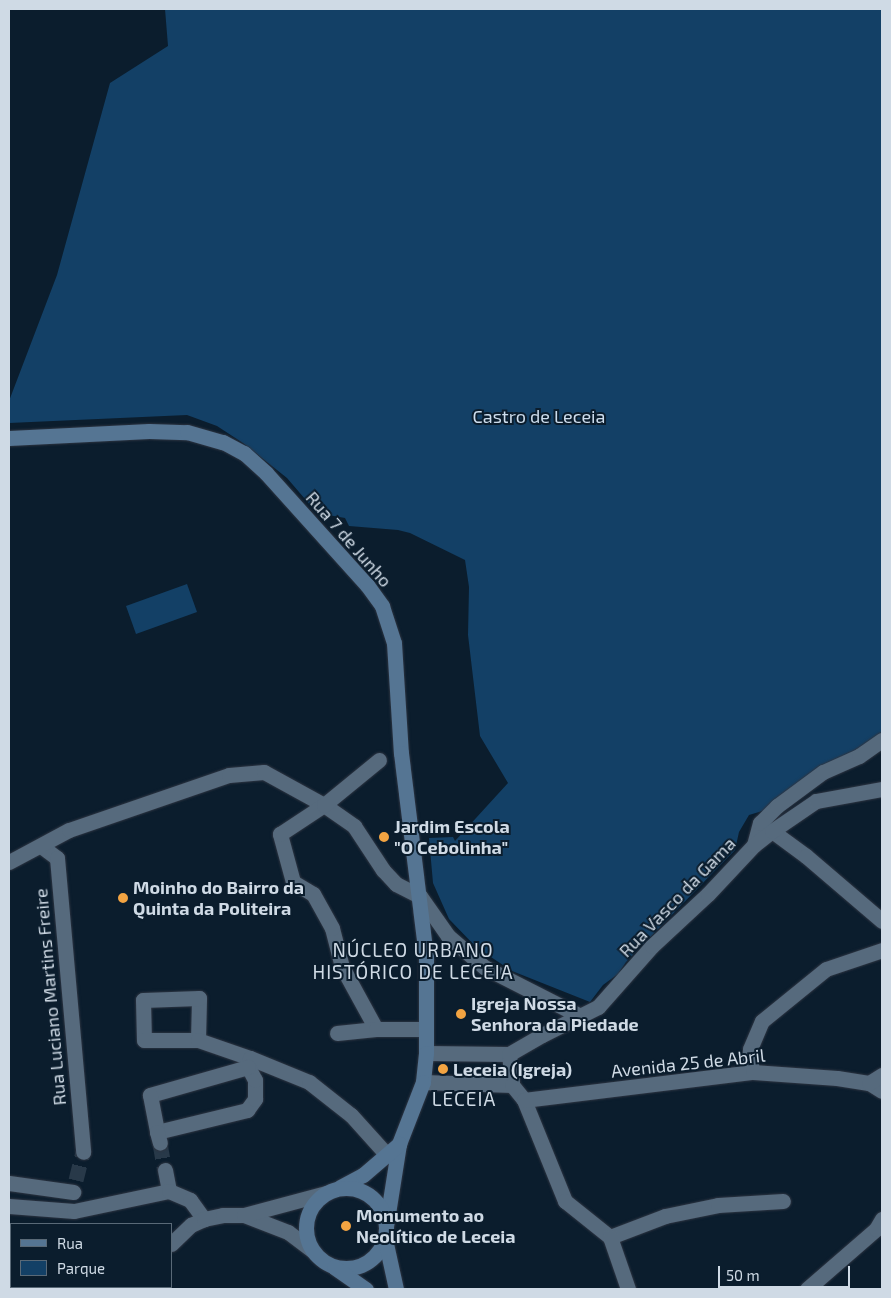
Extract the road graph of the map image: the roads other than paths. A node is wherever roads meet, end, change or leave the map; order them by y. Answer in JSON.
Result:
{"nodes":[{"id":1,"x":9,"y":438,"type":"edge"},
{"id":2,"x":882,"y":740,"type":"edge"},
{"id":3,"x":379,"y":760,"type":"dead end"},
{"id":4,"x":882,"y":789,"type":"edge"},
{"id":5,"x":324,"y":805,"type":"junction"},
{"id":6,"x":772,"y":831,"type":"junction"},
{"id":7,"x":754,"y":845,"type":"junction"},
{"id":8,"x":41,"y":846,"type":"junction"},
{"id":9,"x":9,"y":862,"type":"edge"},
{"id":10,"x":420,"y":896,"type":"junction"},
{"id":11,"x":882,"y":921,"type":"edge"},
{"id":12,"x":882,"y":950,"type":"edge"},
{"id":13,"x":580,"y":1016,"type":"junction"},
{"id":14,"x":376,"y":1029,"type":"junction"},
{"id":15,"x":426,"y":1030,"type":"junction"},
{"id":16,"x":337,"y":1033,"type":"dead end"},
{"id":17,"x":198,"y":1040,"type":"junction"},
{"id":18,"x":426,"y":1053,"type":"junction"},
{"id":19,"x":509,"y":1054,"type":"junction"},
{"id":20,"x":249,"y":1063,"type":"junction"},
{"id":21,"x":753,"y":1072,"type":"junction"},
{"id":22,"x":882,"y":1074,"type":"edge"},
{"id":23,"x":869,"y":1083,"type":"junction"},
{"id":24,"x":512,"y":1085,"type":"junction"},
{"id":25,"x":421,"y":1088,"type":"junction"},
{"id":26,"x":882,"y":1091,"type":"edge"},
{"id":27,"x":524,"y":1100,"type":"junction"},
{"id":28,"x":399,"y":1144,"type":"junction"},
{"id":29,"x":83,"y":1152,"type":"tunnel mouth"},
{"id":30,"x":387,"y":1155,"type":"junction"},
{"id":31,"x":165,"y":1170,"type":"tunnel mouth"},
{"id":32,"x":9,"y":1183,"type":"edge"},
{"id":33,"x":332,"y":1190,"type":"junction"},
{"id":34,"x":169,"y":1192,"type":"junction"},
{"id":35,"x":783,"y":1201,"type":"dead end"},
{"id":36,"x":9,"y":1206,"type":"edge"},
{"id":37,"x":74,"y":1211,"type":"junction"},
{"id":38,"x":244,"y":1215,"type":"junction"},
{"id":39,"x":204,"y":1219,"type":"junction"},
{"id":40,"x":882,"y":1219,"type":"edge"},
{"id":41,"x":385,"y":1233,"type":"junction"},
{"id":42,"x":610,"y":1237,"type":"junction"},
{"id":43,"x":172,"y":1243,"type":"edge"},
{"id":44,"x":313,"y":1250,"type":"junction"},
{"id":45,"x":333,"y":1266,"type":"junction"},
{"id":46,"x":366,"y":1289,"type":"edge"},
{"id":47,"x":396,"y":1289,"type":"edge"},
{"id":48,"x":628,"y":1289,"type":"edge"},
{"id":49,"x":807,"y":1289,"type":"edge"}],
"edges":[{"from":1,"to":10,"type":"main road","name":"Rua 7 de Junho"},
{"from":2,"to":7,"type":"street"},
{"from":3,"to":5,"type":"street"},
{"from":4,"to":6,"type":"street","name":"Rua Vasco da Gama"},
{"from":5,"to":8,"type":"street"},
{"from":5,"to":10,"type":"street"},
{"from":5,"to":14,"type":"street"},
{"from":6,"to":7,"type":"street","name":"Rua Vasco da Gama"},
{"from":6,"to":11,"type":"street"},
{"from":7,"to":13,"type":"street","name":"Rua Vasco da Gama"},
{"from":8,"to":9,"type":"street"},
{"from":8,"to":29,"type":"street","name":"Rua Luciano Martins Freire"},
{"from":10,"to":13,"type":"street"},
{"from":10,"to":15,"type":"main road","name":"Rua 7 de Junho"},
{"from":12,"to":21,"type":"street"},
{"from":13,"to":19,"type":"street","name":"Rua Vasco da Gama"},
{"from":14,"to":15,"type":"street"},
{"from":14,"to":16,"type":"street"},
{"from":15,"to":18,"type":"main road","name":"Rua 7 de Junho"},
{"from":17,"to":17,"type":"street"},
{"from":17,"to":20,"type":"street"},
{"from":18,"to":19,"type":"street"},
{"from":18,"to":25,"type":"main road","name":"Rua 7 de Junho"},
{"from":19,"to":24,"type":"street"},
{"from":20,"to":20,"type":"street"},
{"from":20,"to":30,"type":"street"},
{"from":21,"to":23,"type":"street","name":"Avenida 25 de Abril"},
{"from":21,"to":27,"type":"street","name":"Avenida 25 de Abril"},
{"from":22,"to":23,"type":"street"},
{"from":23,"to":26,"type":"street"},
{"from":24,"to":25,"type":"street"},
{"from":24,"to":27,"type":"street"},
{"from":25,"to":28,"type":"main road","name":"Rua 7 de Junho"},
{"from":27,"to":42,"type":"street"},
{"from":28,"to":30,"type":"main road"},
{"from":28,"to":41,"type":"main road"},
{"from":30,"to":33,"type":"main road"},
{"from":31,"to":34,"type":"street"},
{"from":32,"to":37,"type":"street"},
{"from":33,"to":38,"type":"street"},
{"from":33,"to":41,"type":"main road"},
{"from":33,"to":44,"type":"main road"},
{"from":34,"to":37,"type":"street"},
{"from":34,"to":39,"type":"street"},
{"from":35,"to":42,"type":"street"},
{"from":36,"to":37,"type":"street"},
{"from":38,"to":39,"type":"street"},
{"from":38,"to":44,"type":"street"},
{"from":39,"to":43,"type":"street"},
{"from":40,"to":49,"type":"street"},
{"from":41,"to":45,"type":"main road"},
{"from":41,"to":47,"type":"main road"},
{"from":42,"to":48,"type":"street"},
{"from":44,"to":45,"type":"main road"},
{"from":45,"to":46,"type":"main road"}]}
